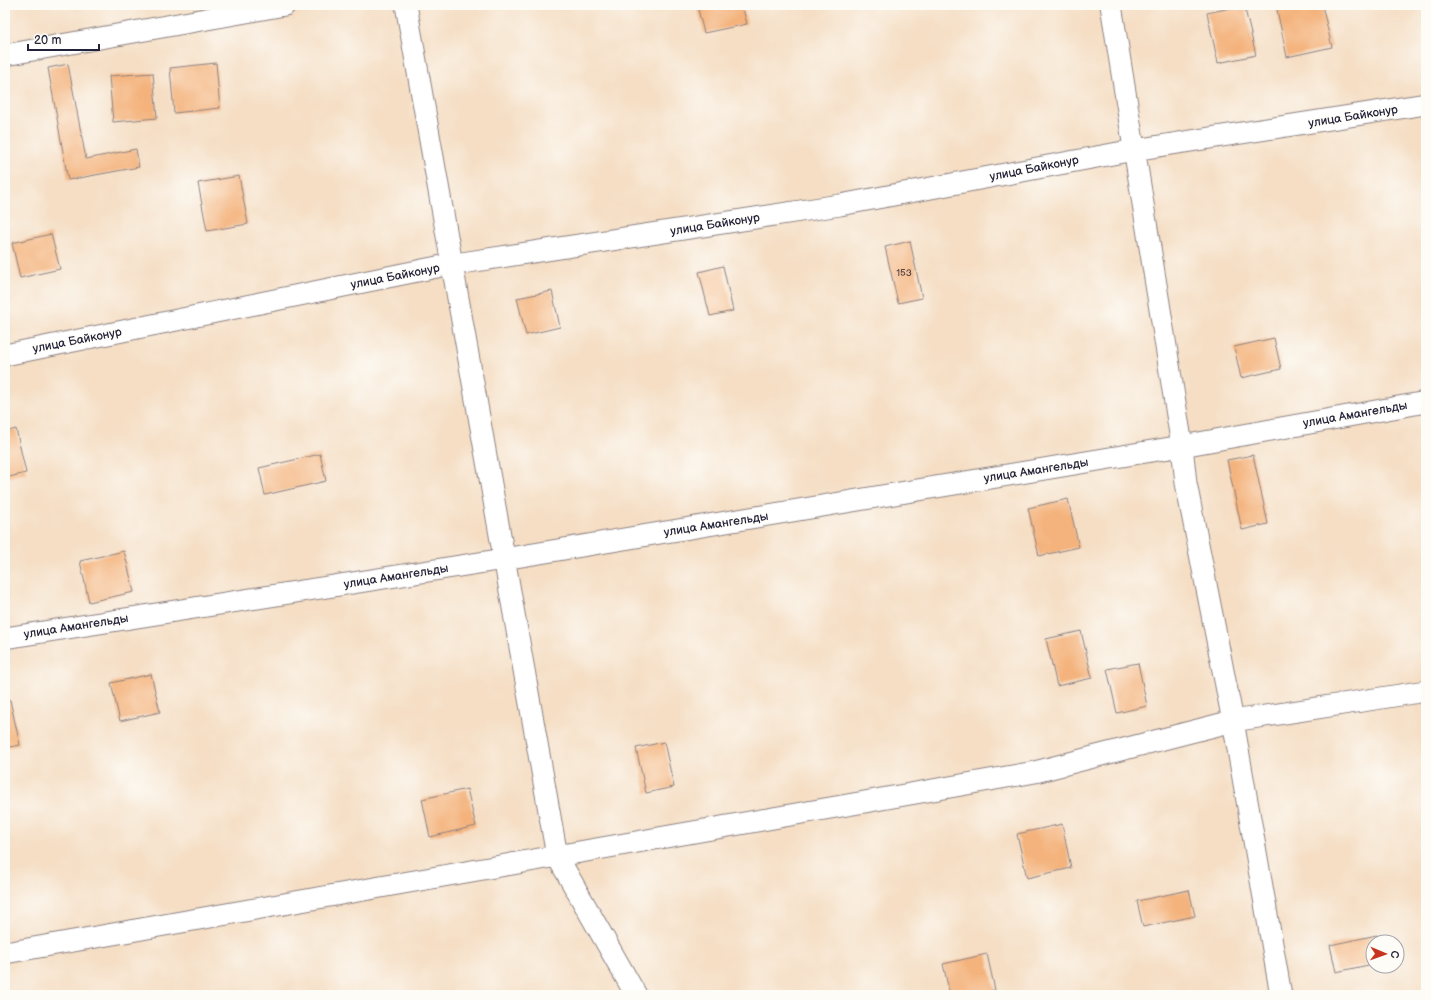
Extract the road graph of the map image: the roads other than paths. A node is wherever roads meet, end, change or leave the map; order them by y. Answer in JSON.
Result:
{"nodes":[{"id":1,"x":285,"y":5,"type":"edge"},
{"id":2,"x":406,"y":5,"type":"edge"},
{"id":3,"x":1111,"y":5,"type":"edge"},
{"id":4,"x":5,"y":55,"type":"edge"},
{"id":5,"x":1426,"y":104,"type":"edge"},
{"id":6,"x":1134,"y":150,"type":"junction"},
{"id":7,"x":452,"y":265,"type":"junction"},
{"id":8,"x":5,"y":355,"type":"edge"},
{"id":9,"x":1426,"y":402,"type":"edge"},
{"id":10,"x":1182,"y":446,"type":"junction"},
{"id":11,"x":504,"y":559,"type":"junction"},
{"id":12,"x":5,"y":638,"type":"edge"},
{"id":13,"x":1426,"y":691,"type":"edge"},
{"id":14,"x":1233,"y":722,"type":"junction"},
{"id":15,"x":557,"y":856,"type":"junction"},
{"id":16,"x":5,"y":953,"type":"edge"},
{"id":17,"x":636,"y":995,"type":"edge"},
{"id":18,"x":1280,"y":995,"type":"edge"}],
"edges":[{"from":1,"to":4,"type":"street"},
{"from":2,"to":7,"type":"street"},
{"from":3,"to":6,"type":"street"},
{"from":5,"to":6,"type":"street","name":"улица Байконур"},
{"from":6,"to":7,"type":"street","name":"улица Байконур"},
{"from":6,"to":10,"type":"street"},
{"from":7,"to":8,"type":"street","name":"улица Байконур"},
{"from":7,"to":11,"type":"street"},
{"from":9,"to":10,"type":"street","name":"улица Амангельды"},
{"from":10,"to":11,"type":"street","name":"улица Амангельды"},
{"from":10,"to":14,"type":"street"},
{"from":11,"to":12,"type":"street","name":"улица Амангельды"},
{"from":11,"to":15,"type":"street"},
{"from":13,"to":14,"type":"street"},
{"from":14,"to":15,"type":"street"},
{"from":14,"to":18,"type":"street"},
{"from":15,"to":16,"type":"street"},
{"from":15,"to":17,"type":"street"}]}
